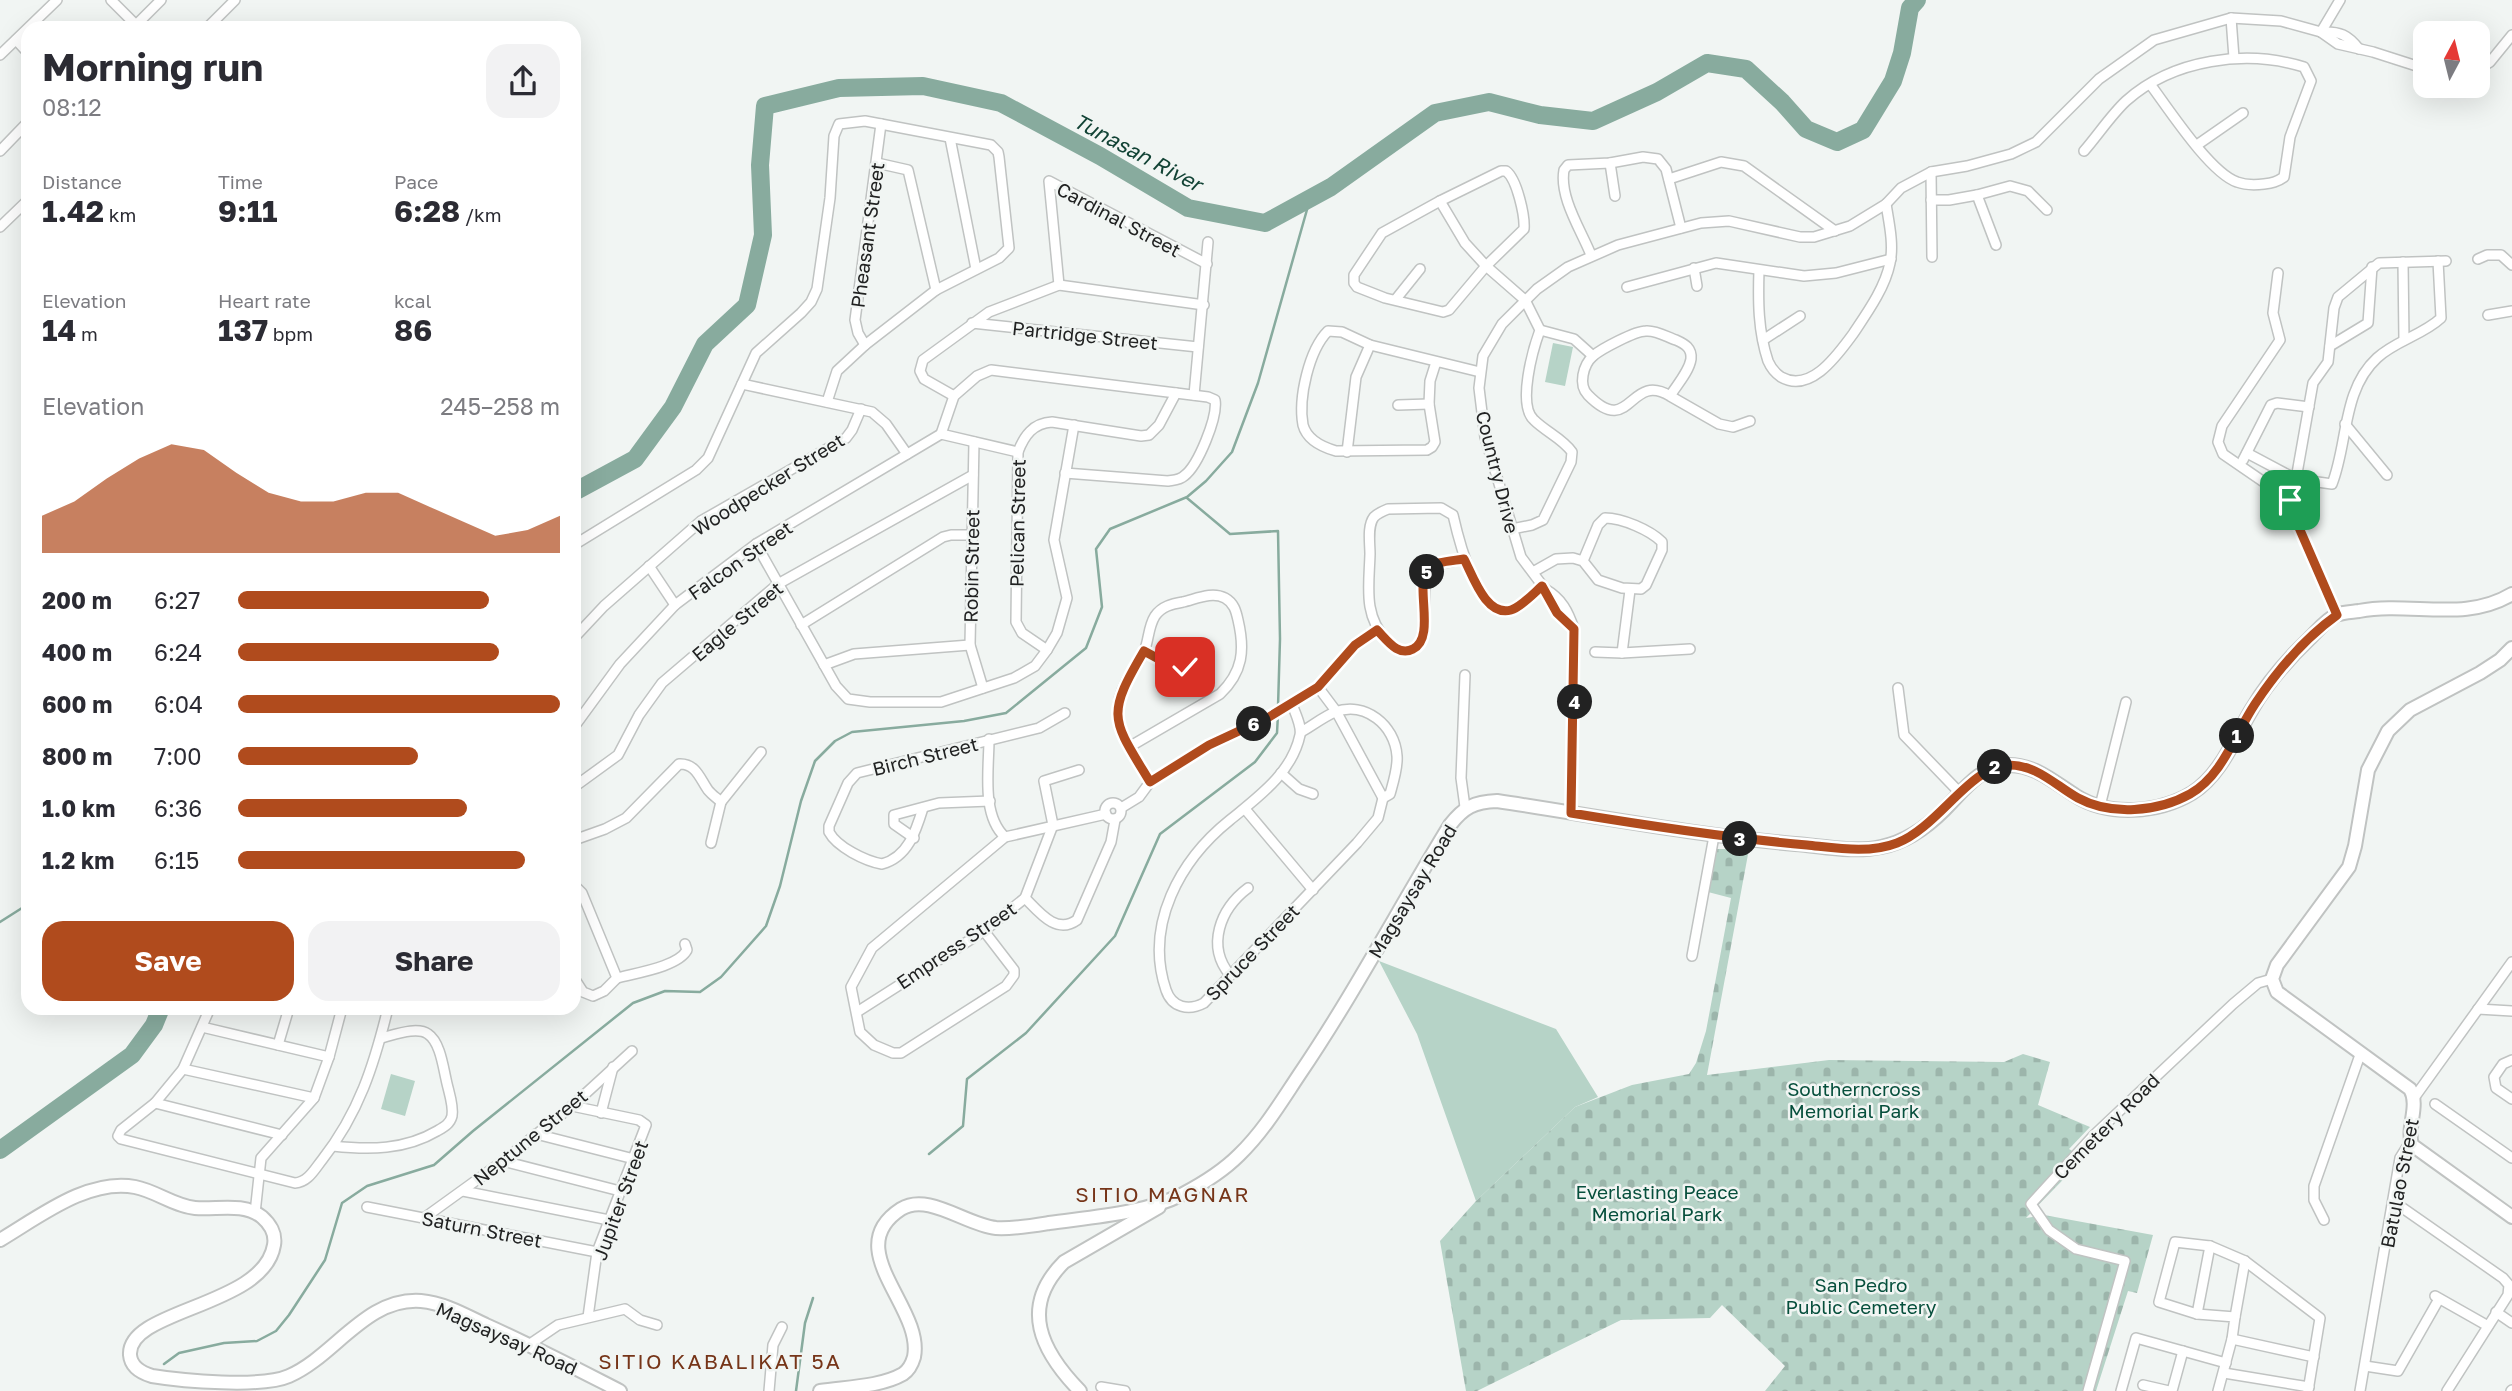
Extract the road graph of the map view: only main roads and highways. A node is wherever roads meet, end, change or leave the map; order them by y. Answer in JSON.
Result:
{"nodes":[{"id":1,"x":2512,"y":594,"type":"edge"},
{"id":2,"x":2512,"y":648,"type":"edge"},
{"id":3,"x":1171,"y":1199,"type":"junction"},
{"id":4,"x":2512,"y":1217,"type":"edge"},
{"id":5,"x":0,"y":1240,"type":"edge"},
{"id":6,"x":620,"y":1391,"type":"edge"},
{"id":7,"x":820,"y":1391,"type":"edge"},
{"id":8,"x":1080,"y":1391,"type":"edge"}],
"edges":[{"from":1,"to":3,"type":"main road","name":"Magsaysay Road"},
{"from":2,"to":4,"type":"main road","name":"Batulao Street"},
{"from":3,"to":7,"type":"main road","name":"Magsaysay Road"},
{"from":3,"to":8,"type":"main road"},
{"from":5,"to":6,"type":"main road","name":"Magsaysay Road"}]}
